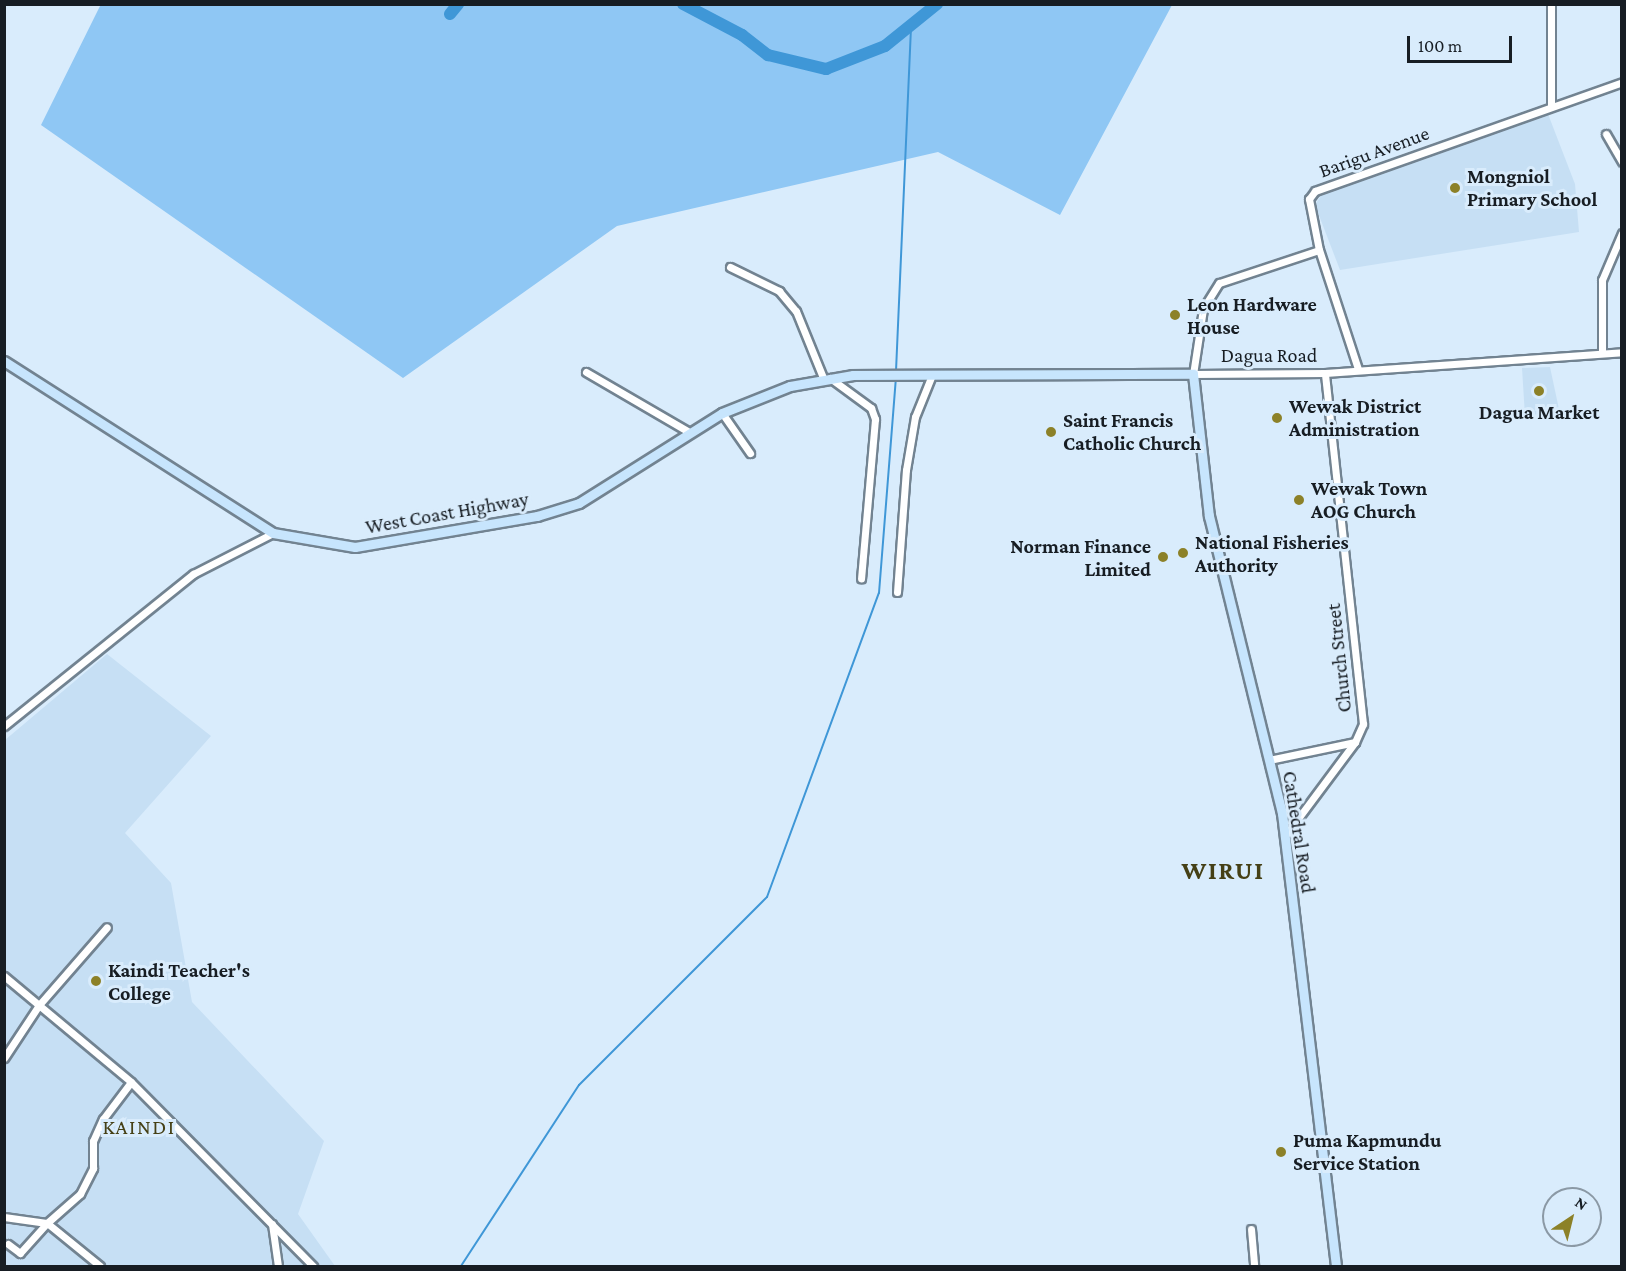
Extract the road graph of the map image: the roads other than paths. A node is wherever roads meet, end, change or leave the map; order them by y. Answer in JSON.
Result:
{"nodes":[{"id":1,"x":1551,"y":4,"type":"edge"},
{"id":2,"x":1622,"y":82,"type":"edge"},
{"id":3,"x":1551,"y":106,"type":"junction"},
{"id":4,"x":1606,"y":134,"type":"dead end"},
{"id":5,"x":1622,"y":162,"type":"edge"},
{"id":6,"x":1622,"y":233,"type":"edge"},
{"id":7,"x":1319,"y":250,"type":"junction"},
{"id":8,"x":730,"y":267,"type":"dead end"},
{"id":9,"x":1602,"y":352,"type":"junction"},
{"id":10,"x":1622,"y":352,"type":"edge"},
{"id":11,"x":4,"y":361,"type":"edge"},
{"id":12,"x":1358,"y":369,"type":"junction"},
{"id":13,"x":586,"y":372,"type":"dead end"},
{"id":14,"x":1325,"y":373,"type":"junction"},
{"id":15,"x":876,"y":374,"type":"joint"},
{"id":16,"x":1193,"y":374,"type":"junction"},
{"id":17,"x":932,"y":375,"type":"junction"},
{"id":18,"x":827,"y":379,"type":"junction"},
{"id":19,"x":722,"y":413,"type":"junction"},
{"id":20,"x":689,"y":432,"type":"junction"},
{"id":21,"x":750,"y":453,"type":"dead end"},
{"id":22,"x":273,"y":533,"type":"junction"},
{"id":23,"x":861,"y":578,"type":"dead end"},
{"id":24,"x":897,"y":592,"type":"dead end"},
{"id":25,"x":4,"y":726,"type":"edge"},
{"id":26,"x":1355,"y":742,"type":"junction"},
{"id":27,"x":1269,"y":760,"type":"junction"},
{"id":28,"x":1285,"y":836,"type":"junction"},
{"id":29,"x":107,"y":927,"type":"dead end"},
{"id":30,"x":4,"y":976,"type":"edge"},
{"id":31,"x":39,"y":1005,"type":"junction"},
{"id":32,"x":4,"y":1058,"type":"edge"},
{"id":33,"x":131,"y":1082,"type":"junction"},
{"id":34,"x":4,"y":1217,"type":"edge"},
{"id":35,"x":47,"y":1223,"type":"junction"},
{"id":36,"x":272,"y":1224,"type":"junction"},
{"id":37,"x":1251,"y":1229,"type":"dead end"},
{"id":38,"x":8,"y":1244,"type":"dead end"},
{"id":39,"x":100,"y":1266,"type":"edge"},
{"id":40,"x":278,"y":1266,"type":"edge"},
{"id":41,"x":313,"y":1266,"type":"edge"},
{"id":42,"x":1254,"y":1266,"type":"edge"},
{"id":43,"x":1336,"y":1266,"type":"edge"}],
"edges":[{"from":1,"to":3,"type":"street"},
{"from":2,"to":3,"type":"street","name":"Barigu Avenue"},
{"from":3,"to":7,"type":"street","name":"Barigu Avenue"},
{"from":4,"to":5,"type":"street"},
{"from":6,"to":9,"type":"street"},
{"from":7,"to":12,"type":"street","name":"Barigu Avenue"},
{"from":7,"to":16,"type":"street"},
{"from":8,"to":18,"type":"street"},
{"from":9,"to":10,"type":"street","name":"Dagua Road"},
{"from":9,"to":12,"type":"street","name":"Dagua Road"},
{"from":11,"to":22,"type":"main road","name":"West Coast Highway"},
{"from":12,"to":14,"type":"street","name":"Dagua Road"},
{"from":13,"to":20,"type":"street"},
{"from":14,"to":16,"type":"street","name":"Dagua Road"},
{"from":14,"to":26,"type":"street","name":"Church Street"},
{"from":15,"to":17,"type":"main road","name":"Dagua Road"},
{"from":15,"to":18,"type":"main road","name":"West Coast Highway"},
{"from":16,"to":17,"type":"main road","name":"Dagua Road"},
{"from":16,"to":27,"type":"main road","name":"Cathedral Road"},
{"from":17,"to":24,"type":"street"},
{"from":18,"to":19,"type":"main road","name":"West Coast Highway"},
{"from":18,"to":23,"type":"street"},
{"from":19,"to":20,"type":"main road","name":"West Coast Highway"},
{"from":19,"to":21,"type":"street"},
{"from":20,"to":22,"type":"main road","name":"West Coast Highway"},
{"from":22,"to":25,"type":"street"},
{"from":26,"to":27,"type":"street"},
{"from":26,"to":28,"type":"street"},
{"from":27,"to":28,"type":"main road","name":"Cathedral Road"},
{"from":28,"to":43,"type":"main road","name":"Cathedral Road"},
{"from":29,"to":31,"type":"street"},
{"from":30,"to":31,"type":"street"},
{"from":31,"to":32,"type":"street"},
{"from":31,"to":33,"type":"street"},
{"from":33,"to":35,"type":"street"},
{"from":33,"to":36,"type":"street"},
{"from":34,"to":35,"type":"street"},
{"from":35,"to":38,"type":"street"},
{"from":35,"to":39,"type":"street"},
{"from":36,"to":40,"type":"street"},
{"from":36,"to":41,"type":"street"},
{"from":37,"to":42,"type":"street"}]}
